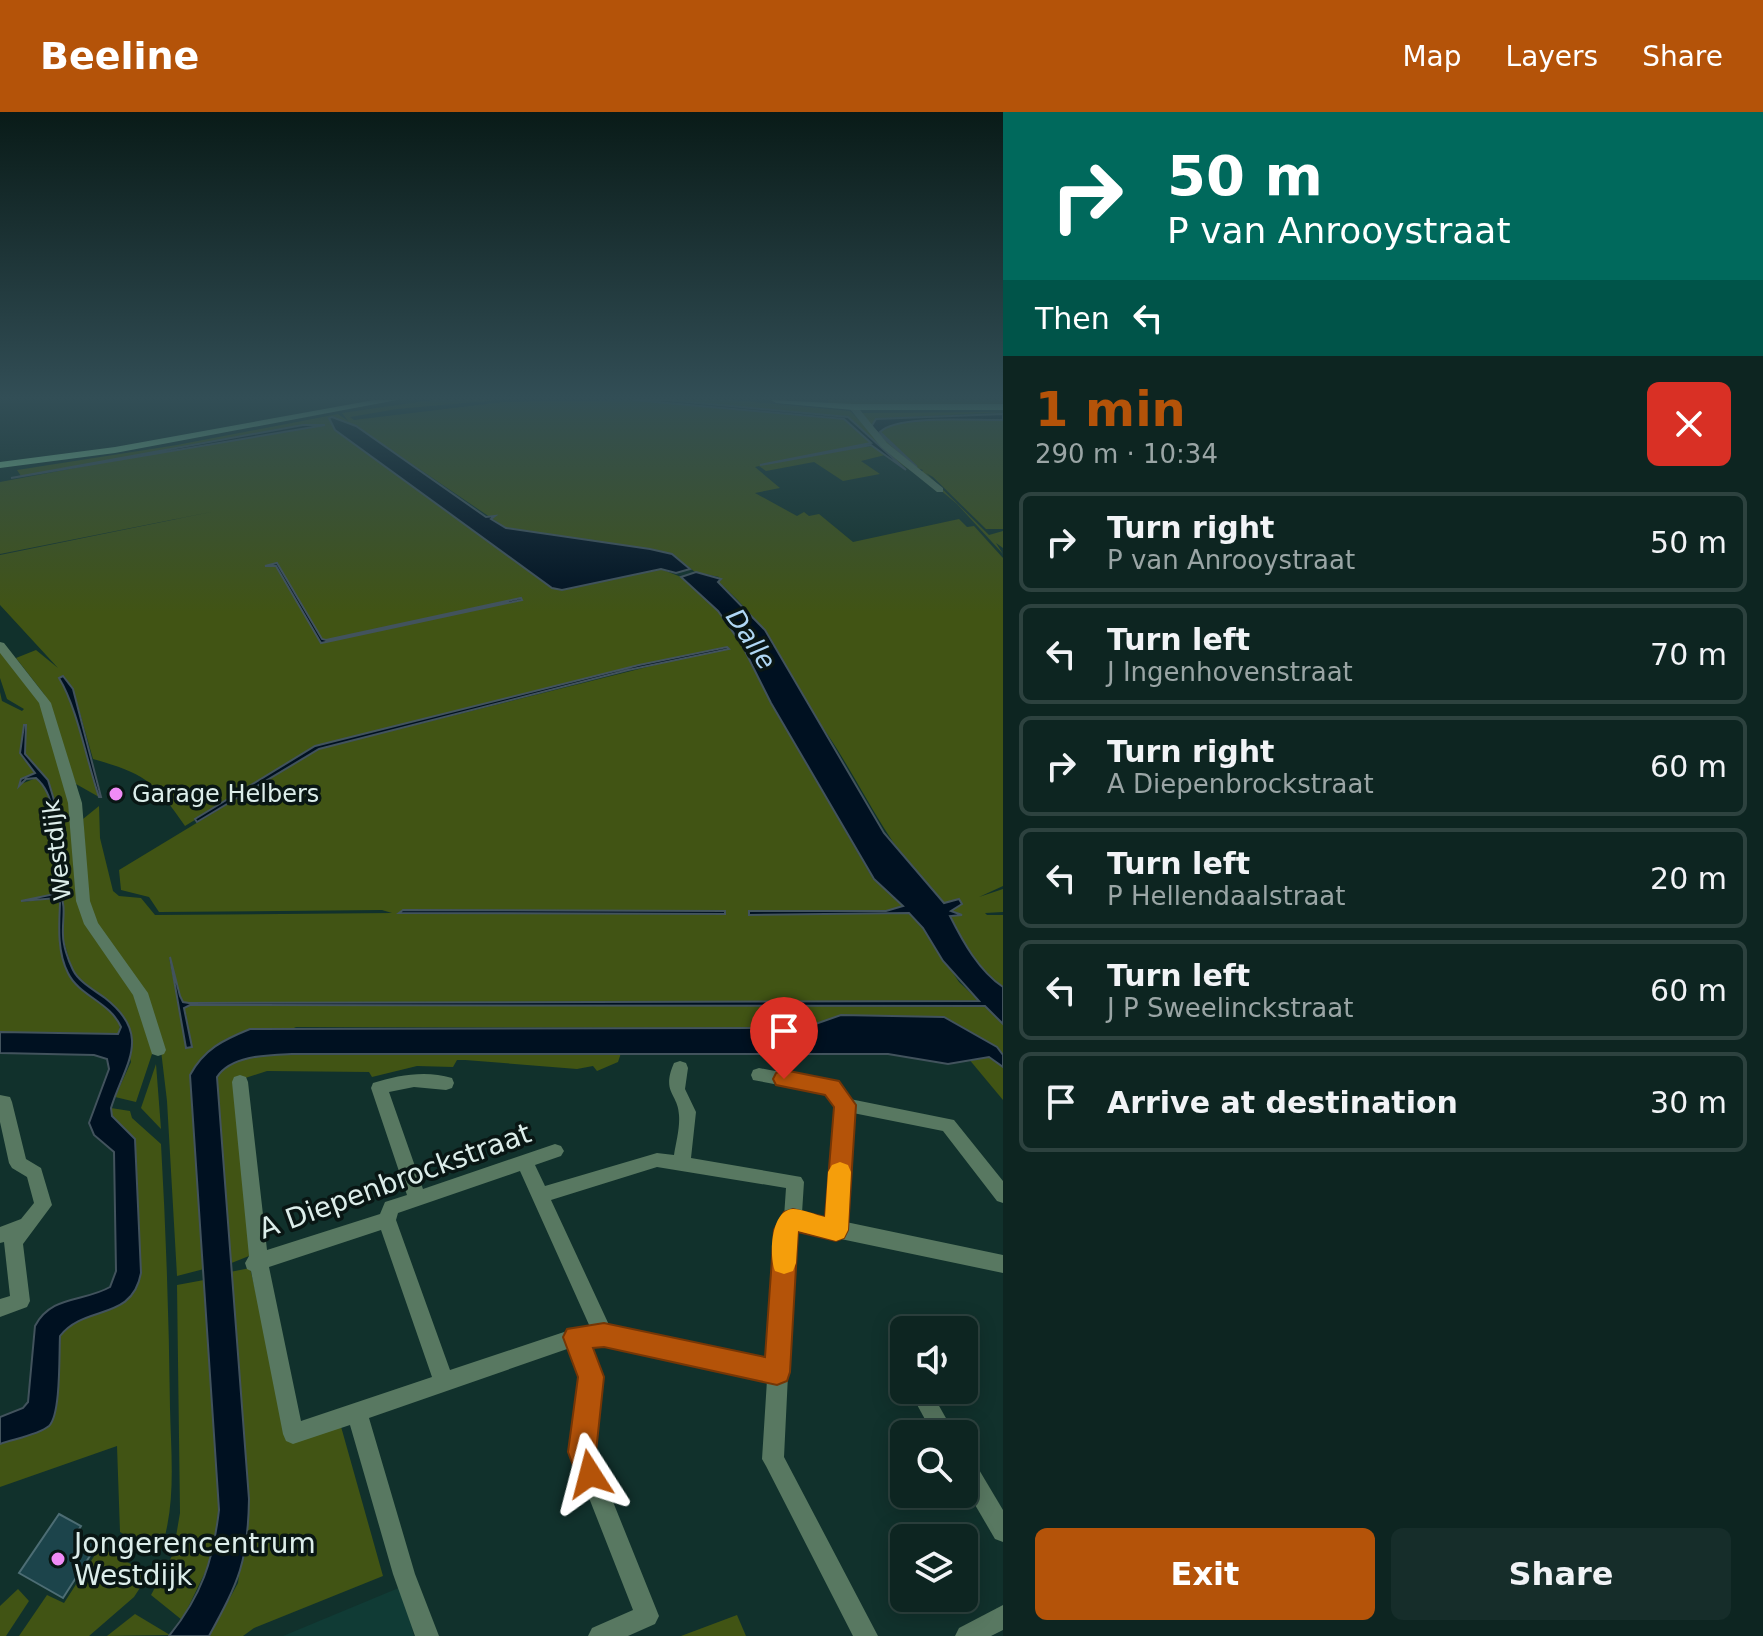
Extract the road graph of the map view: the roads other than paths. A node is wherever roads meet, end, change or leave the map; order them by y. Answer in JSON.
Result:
{"nodes":[{"id":1,"x":917,"y":471,"type":"edge"},
{"id":2,"x":940,"y":490,"type":"dead end"},
{"id":3,"x":0,"y":645,"type":"edge"},
{"id":4,"x":158,"y":1050,"type":"dead end"},
{"id":5,"x":680,"y":1068,"type":"dead end"},
{"id":6,"x":759,"y":1075,"type":"dead end"},
{"id":7,"x":240,"y":1082,"type":"dead end"},
{"id":8,"x":446,"y":1083,"type":"dead end"},
{"id":9,"x":0,"y":1102,"type":"edge"},
{"id":10,"x":845,"y":1105,"type":"junction"},
{"id":11,"x":555,"y":1151,"type":"dead end"},
{"id":12,"x":682,"y":1162,"type":"junction"},
{"id":13,"x":525,"y":1163,"type":"junction"},
{"id":14,"x":542,"y":1195,"type":"junction"},
{"id":15,"x":1003,"y":1195,"type":"edge"},
{"id":16,"x":417,"y":1199,"type":"junction"},
{"id":17,"x":793,"y":1219,"type":"junction"},
{"id":18,"x":387,"y":1220,"type":"junction"},
{"id":19,"x":29,"y":1224,"type":"junction"},
{"id":20,"x":836,"y":1230,"type":"junction"},
{"id":21,"x":0,"y":1235,"type":"edge"},
{"id":22,"x":256,"y":1262,"type":"junction"},
{"id":23,"x":1003,"y":1264,"type":"edge"},
{"id":24,"x":0,"y":1308,"type":"edge"},
{"id":25,"x":604,"y":1335,"type":"junction"},
{"id":26,"x":576,"y":1337,"type":"junction"},
{"id":27,"x":777,"y":1372,"type":"junction"},
{"id":28,"x":444,"y":1383,"type":"junction"},
{"id":29,"x":357,"y":1412,"type":"junction"},
{"id":30,"x":978,"y":1489,"type":"edge"},
{"id":31,"x":1003,"y":1531,"type":"edge"},
{"id":32,"x":1003,"y":1617,"type":"edge"},
{"id":33,"x":427,"y":1636,"type":"edge"},
{"id":34,"x":600,"y":1636,"type":"edge"},
{"id":35,"x":866,"y":1636,"type":"edge"},
{"id":36,"x":967,"y":1636,"type":"edge"}],
"edges":[{"from":1,"to":2,"type":"street"},
{"from":3,"to":4,"type":"street","name":"Westdijk"},
{"from":5,"to":12,"type":"street"},
{"from":6,"to":10,"type":"street"},
{"from":7,"to":22,"type":"street"},
{"from":8,"to":16,"type":"street"},
{"from":9,"to":19,"type":"street"},
{"from":10,"to":15,"type":"street"},
{"from":10,"to":20,"type":"street"},
{"from":11,"to":13,"type":"street","name":"A Diepenbrockstraat"},
{"from":12,"to":14,"type":"street"},
{"from":12,"to":17,"type":"street"},
{"from":13,"to":14,"type":"street"},
{"from":13,"to":16,"type":"street","name":"A Diepenbrockstraat"},
{"from":14,"to":25,"type":"street"},
{"from":16,"to":18,"type":"street","name":"A Diepenbrockstraat"},
{"from":17,"to":20,"type":"street"},
{"from":17,"to":27,"type":"street"},
{"from":18,"to":22,"type":"street","name":"A Diepenbrockstraat"},
{"from":18,"to":28,"type":"street"},
{"from":19,"to":21,"type":"street"},
{"from":19,"to":24,"type":"street"},
{"from":20,"to":23,"type":"street"},
{"from":22,"to":29,"type":"street"},
{"from":25,"to":26,"type":"street"},
{"from":25,"to":27,"type":"street"},
{"from":26,"to":28,"type":"street"},
{"from":26,"to":34,"type":"street"},
{"from":27,"to":35,"type":"street"},
{"from":28,"to":29,"type":"street"},
{"from":29,"to":33,"type":"street"},
{"from":30,"to":31,"type":"street"},
{"from":32,"to":36,"type":"street"}]}
